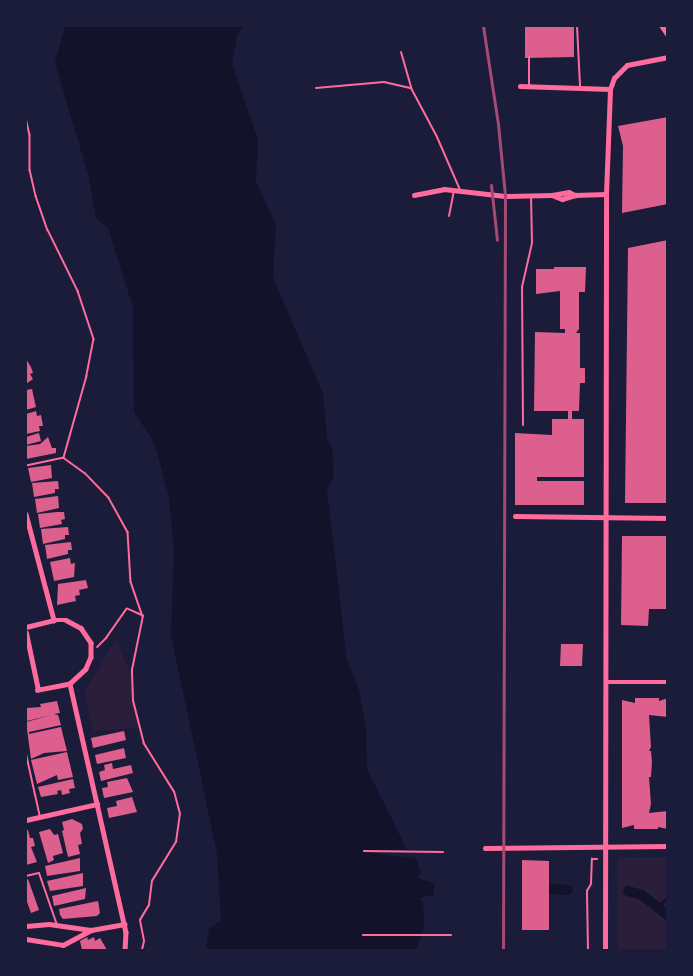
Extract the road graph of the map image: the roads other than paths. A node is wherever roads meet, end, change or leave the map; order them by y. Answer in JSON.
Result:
{"nodes":[{"id":1,"x":577,"y":26,"type":"edge"},
{"id":2,"x":662,"y":26,"type":"edge"},
{"id":3,"x":668,"y":35,"type":"edge"},
{"id":4,"x":401,"y":52,"type":"dead end"},
{"id":5,"x":529,"y":57,"type":"dead end"},
{"id":6,"x":668,"y":57,"type":"edge"},
{"id":7,"x":520,"y":86,"type":"dead end"},
{"id":8,"x":529,"y":86,"type":"junction"},
{"id":9,"x":316,"y":88,"type":"dead end"},
{"id":10,"x":411,"y":88,"type":"junction"},
{"id":11,"x":580,"y":89,"type":"junction"},
{"id":12,"x":610,"y":90,"type":"junction"},
{"id":13,"x":457,"y":190,"type":"junction"},
{"id":14,"x":606,"y":194,"type":"junction"},
{"id":15,"x":414,"y":195,"type":"dead end"},
{"id":16,"x":531,"y":195,"type":"junction"},
{"id":17,"x":449,"y":216,"type":"dead end"},
{"id":18,"x":523,"y":425,"type":"dead end"},
{"id":19,"x":26,"y":514,"type":"edge"},
{"id":20,"x":515,"y":516,"type":"dead end"},
{"id":21,"x":606,"y":516,"type":"junction"},
{"id":22,"x":668,"y":518,"type":"edge"},
{"id":23,"x":54,"y":620,"type":"junction"},
{"id":24,"x":26,"y":627,"type":"edge"},
{"id":25,"x":26,"y":633,"type":"edge"},
{"id":26,"x":28,"y":652,"type":"edge"},
{"id":27,"x":33,"y":667,"type":"junction"},
{"id":28,"x":26,"y":669,"type":"edge"},
{"id":29,"x":607,"y":682,"type":"junction"},
{"id":30,"x":668,"y":682,"type":"edge"},
{"id":31,"x":70,"y":684,"type":"junction"},
{"id":32,"x":26,"y":754,"type":"edge"},
{"id":33,"x":97,"y":804,"type":"junction"},
{"id":34,"x":40,"y":817,"type":"junction"},
{"id":35,"x":26,"y":820,"type":"edge"},
{"id":36,"x":606,"y":846,"type":"junction"},
{"id":37,"x":668,"y":846,"type":"edge"},
{"id":38,"x":485,"y":848,"type":"dead end"},
{"id":39,"x":26,"y":876,"type":"edge"},
{"id":40,"x":124,"y":924,"type":"junction"},
{"id":41,"x":57,"y":925,"type":"junction"},
{"id":42,"x":26,"y":926,"type":"edge"},
{"id":43,"x":91,"y":930,"type":"junction"},
{"id":44,"x":26,"y":939,"type":"edge"},
{"id":45,"x":125,"y":951,"type":"edge"},
{"id":46,"x":605,"y":951,"type":"edge"}],
"edges":[{"from":1,"to":11,"type":"lane"},
{"from":2,"to":3,"type":"street"},
{"from":4,"to":10,"type":"lane"},
{"from":5,"to":8,"type":"lane"},
{"from":6,"to":12,"type":"street"},
{"from":7,"to":8,"type":"street"},
{"from":8,"to":11,"type":"street"},
{"from":9,"to":10,"type":"lane"},
{"from":10,"to":13,"type":"lane"},
{"from":11,"to":12,"type":"street"},
{"from":12,"to":14,"type":"street"},
{"from":13,"to":15,"type":"street"},
{"from":13,"to":16,"type":"street"},
{"from":13,"to":17,"type":"lane"},
{"from":14,"to":16,"type":"street"},
{"from":14,"to":21,"type":"street"},
{"from":16,"to":18,"type":"lane"},
{"from":19,"to":23,"type":"street"},
{"from":20,"to":21,"type":"street"},
{"from":21,"to":22,"type":"street"},
{"from":21,"to":29,"type":"street"},
{"from":23,"to":24,"type":"street"},
{"from":23,"to":31,"type":"street"},
{"from":25,"to":26,"type":"street"},
{"from":26,"to":27,"type":"street"},
{"from":27,"to":28,"type":"street"},
{"from":27,"to":31,"type":"street"},
{"from":29,"to":30,"type":"street"},
{"from":29,"to":36,"type":"street"},
{"from":31,"to":33,"type":"street"},
{"from":32,"to":34,"type":"lane"},
{"from":33,"to":34,"type":"street"},
{"from":33,"to":40,"type":"street"},
{"from":34,"to":35,"type":"street"},
{"from":36,"to":37,"type":"street"},
{"from":36,"to":38,"type":"street"},
{"from":36,"to":46,"type":"street"},
{"from":39,"to":41,"type":"lane"},
{"from":40,"to":43,"type":"street"},
{"from":40,"to":45,"type":"street"},
{"from":41,"to":42,"type":"street"},
{"from":41,"to":43,"type":"street"},
{"from":43,"to":44,"type":"street"}]}
